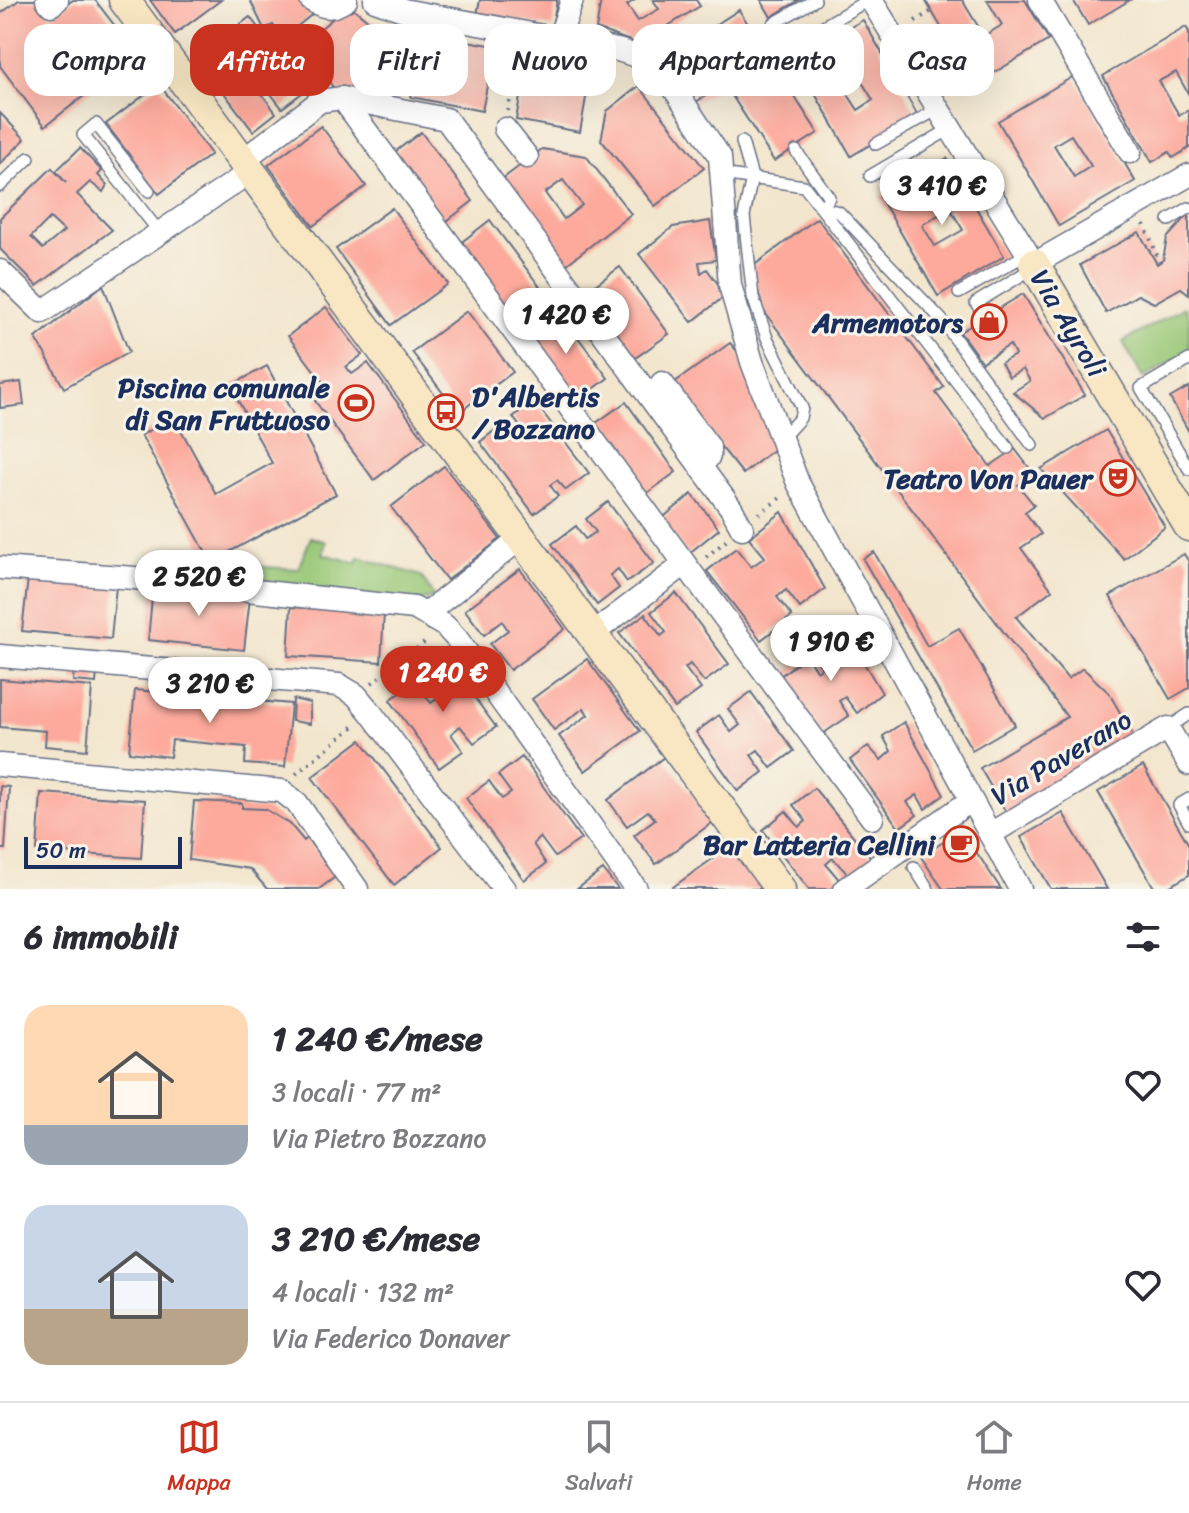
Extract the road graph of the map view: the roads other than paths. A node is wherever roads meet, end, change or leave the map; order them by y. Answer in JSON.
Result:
{"nodes":[{"id":1,"x":47,"y":0,"type":"edge"},
{"id":2,"x":57,"y":0,"type":"edge"},
{"id":3,"x":124,"y":0,"type":"edge"},
{"id":4,"x":311,"y":0,"type":"edge"},
{"id":5,"x":346,"y":0,"type":"edge"},
{"id":6,"x":375,"y":0,"type":"edge"},
{"id":7,"x":572,"y":0,"type":"edge"},
{"id":8,"x":815,"y":0,"type":"edge"},
{"id":9,"x":870,"y":0,"type":"edge"},
{"id":10,"x":1040,"y":0,"type":"edge"},
{"id":11,"x":564,"y":24,"type":"edge"},
{"id":12,"x":773,"y":24,"type":"dead end"},
{"id":13,"x":828,"y":24,"type":"edge"},
{"id":14,"x":484,"y":25,"type":"edge"},
{"id":15,"x":616,"y":50,"type":"edge"},
{"id":16,"x":342,"y":98,"type":"junction"},
{"id":17,"x":938,"y":109,"type":"junction"},
{"id":18,"x":505,"y":129,"type":"dead end"},
{"id":19,"x":950,"y":129,"type":"junction"},
{"id":20,"x":742,"y":142,"type":"dead end"},
{"id":21,"x":876,"y":144,"type":"dead end"},
{"id":22,"x":796,"y":151,"type":"dead end"},
{"id":23,"x":1130,"y":152,"type":"dead end"},
{"id":24,"x":527,"y":157,"type":"dead end"},
{"id":25,"x":29,"y":158,"type":"dead end"},
{"id":26,"x":246,"y":166,"type":"junction"},
{"id":27,"x":722,"y":174,"type":"junction"},
{"id":28,"x":1189,"y":175,"type":"edge"},
{"id":29,"x":870,"y":176,"type":"dead end"},
{"id":30,"x":752,"y":177,"type":"junction"},
{"id":31,"x":0,"y":186,"type":"edge"},
{"id":32,"x":149,"y":191,"type":"dead end"},
{"id":33,"x":823,"y":208,"type":"junction"},
{"id":34,"x":1189,"y":208,"type":"edge"},
{"id":35,"x":1169,"y":220,"type":"dead end"},
{"id":36,"x":160,"y":233,"type":"junction"},
{"id":37,"x":1032,"y":262,"type":"junction"},
{"id":38,"x":0,"y":271,"type":"edge"},
{"id":39,"x":959,"y":293,"type":"dead end"},
{"id":40,"x":985,"y":316,"type":"dead end"},
{"id":41,"x":1189,"y":360,"type":"edge"},
{"id":42,"x":662,"y":383,"type":"dead end"},
{"id":43,"x":781,"y":439,"type":"junction"},
{"id":44,"x":1032,"y":445,"type":"dead end"},
{"id":45,"x":1008,"y":448,"type":"dead end"},
{"id":46,"x":701,"y":467,"type":"junction"},
{"id":47,"x":1189,"y":469,"type":"edge"},
{"id":48,"x":1189,"y":526,"type":"edge"},
{"id":49,"x":742,"y":528,"type":"dead end"},
{"id":50,"x":521,"y":538,"type":"junction"},
{"id":51,"x":685,"y":564,"type":"junction"},
{"id":52,"x":0,"y":568,"type":"edge"},
{"id":53,"x":436,"y":619,"type":"junction"},
{"id":54,"x":592,"y":634,"type":"junction"},
{"id":55,"x":0,"y":656,"type":"edge"},
{"id":56,"x":1189,"y":714,"type":"edge"},
{"id":57,"x":1168,"y":728,"type":"junction"},
{"id":58,"x":1189,"y":764,"type":"edge"},
{"id":59,"x":0,"y":765,"type":"edge"},
{"id":60,"x":1189,"y":799,"type":"edge"},
{"id":61,"x":970,"y":801,"type":"junction"},
{"id":62,"x":872,"y":818,"type":"dead end"},
{"id":63,"x":1189,"y":823,"type":"edge"},
{"id":64,"x":990,"y":834,"type":"junction"},
{"id":65,"x":914,"y":867,"type":"dead end"},
{"id":66,"x":357,"y":889,"type":"edge"},
{"id":67,"x":504,"y":889,"type":"edge"},
{"id":68,"x":636,"y":889,"type":"edge"},
{"id":69,"x":780,"y":889,"type":"edge"},
{"id":70,"x":845,"y":889,"type":"edge"},
{"id":71,"x":928,"y":889,"type":"edge"},
{"id":72,"x":1020,"y":889,"type":"edge"}],
"edges":[{"from":1,"to":2,"type":"street"},
{"from":3,"to":26,"type":"street"},
{"from":4,"to":5,"type":"street"},
{"from":6,"to":14,"type":"street"},
{"from":7,"to":11,"type":"street"},
{"from":8,"to":12,"type":"lane"},
{"from":9,"to":13,"type":"lane"},
{"from":9,"to":17,"type":"street","name":"Via Ayroli"},
{"from":10,"to":23,"type":"street"},
{"from":15,"to":27,"type":"street"},
{"from":16,"to":26,"type":"street"},
{"from":16,"to":46,"type":"street"},
{"from":16,"to":51,"type":"street"},
{"from":17,"to":19,"type":"street","name":"Via Ayroli"},
{"from":17,"to":21,"type":"lane"},
{"from":18,"to":24,"type":"street"},
{"from":19,"to":29,"type":"lane"},
{"from":19,"to":37,"type":"street","name":"Via Ayroli"},
{"from":20,"to":30,"type":"lane"},
{"from":22,"to":33,"type":"lane"},
{"from":25,"to":31,"type":"lane"},
{"from":26,"to":36,"type":"street"},
{"from":26,"to":50,"type":"street"},
{"from":27,"to":30,"type":"lane"},
{"from":27,"to":43,"type":"street"},
{"from":28,"to":37,"type":"street"},
{"from":30,"to":33,"type":"lane"},
{"from":30,"to":43,"type":"lane"},
{"from":32,"to":36,"type":"lane"},
{"from":33,"to":44,"type":"lane"},
{"from":33,"to":45,"type":"lane"},
{"from":34,"to":35,"type":"lane"},
{"from":36,"to":38,"type":"street"},
{"from":37,"to":39,"type":"lane"},
{"from":37,"to":40,"type":"lane"},
{"from":37,"to":48,"type":"street","name":"Via Ayroli"},
{"from":41,"to":47,"type":"lane"},
{"from":42,"to":46,"type":"street"},
{"from":43,"to":61,"type":"street"},
{"from":46,"to":49,"type":"street"},
{"from":50,"to":53,"type":"street"},
{"from":50,"to":54,"type":"street"},
{"from":51,"to":54,"type":"street"},
{"from":51,"to":62,"type":"street"},
{"from":52,"to":53,"type":"street"},
{"from":53,"to":68,"type":"street"},
{"from":54,"to":69,"type":"street"},
{"from":55,"to":67,"type":"street"},
{"from":56,"to":57,"type":"lane"},
{"from":57,"to":58,"type":"street","name":"Via Paverano"},
{"from":57,"to":64,"type":"street","name":"Via Paverano"},
{"from":59,"to":66,"type":"street"},
{"from":60,"to":63,"type":"lane"},
{"from":61,"to":64,"type":"street"},
{"from":61,"to":70,"type":"street"},
{"from":64,"to":72,"type":"street"},
{"from":65,"to":71,"type":"lane"}]}
